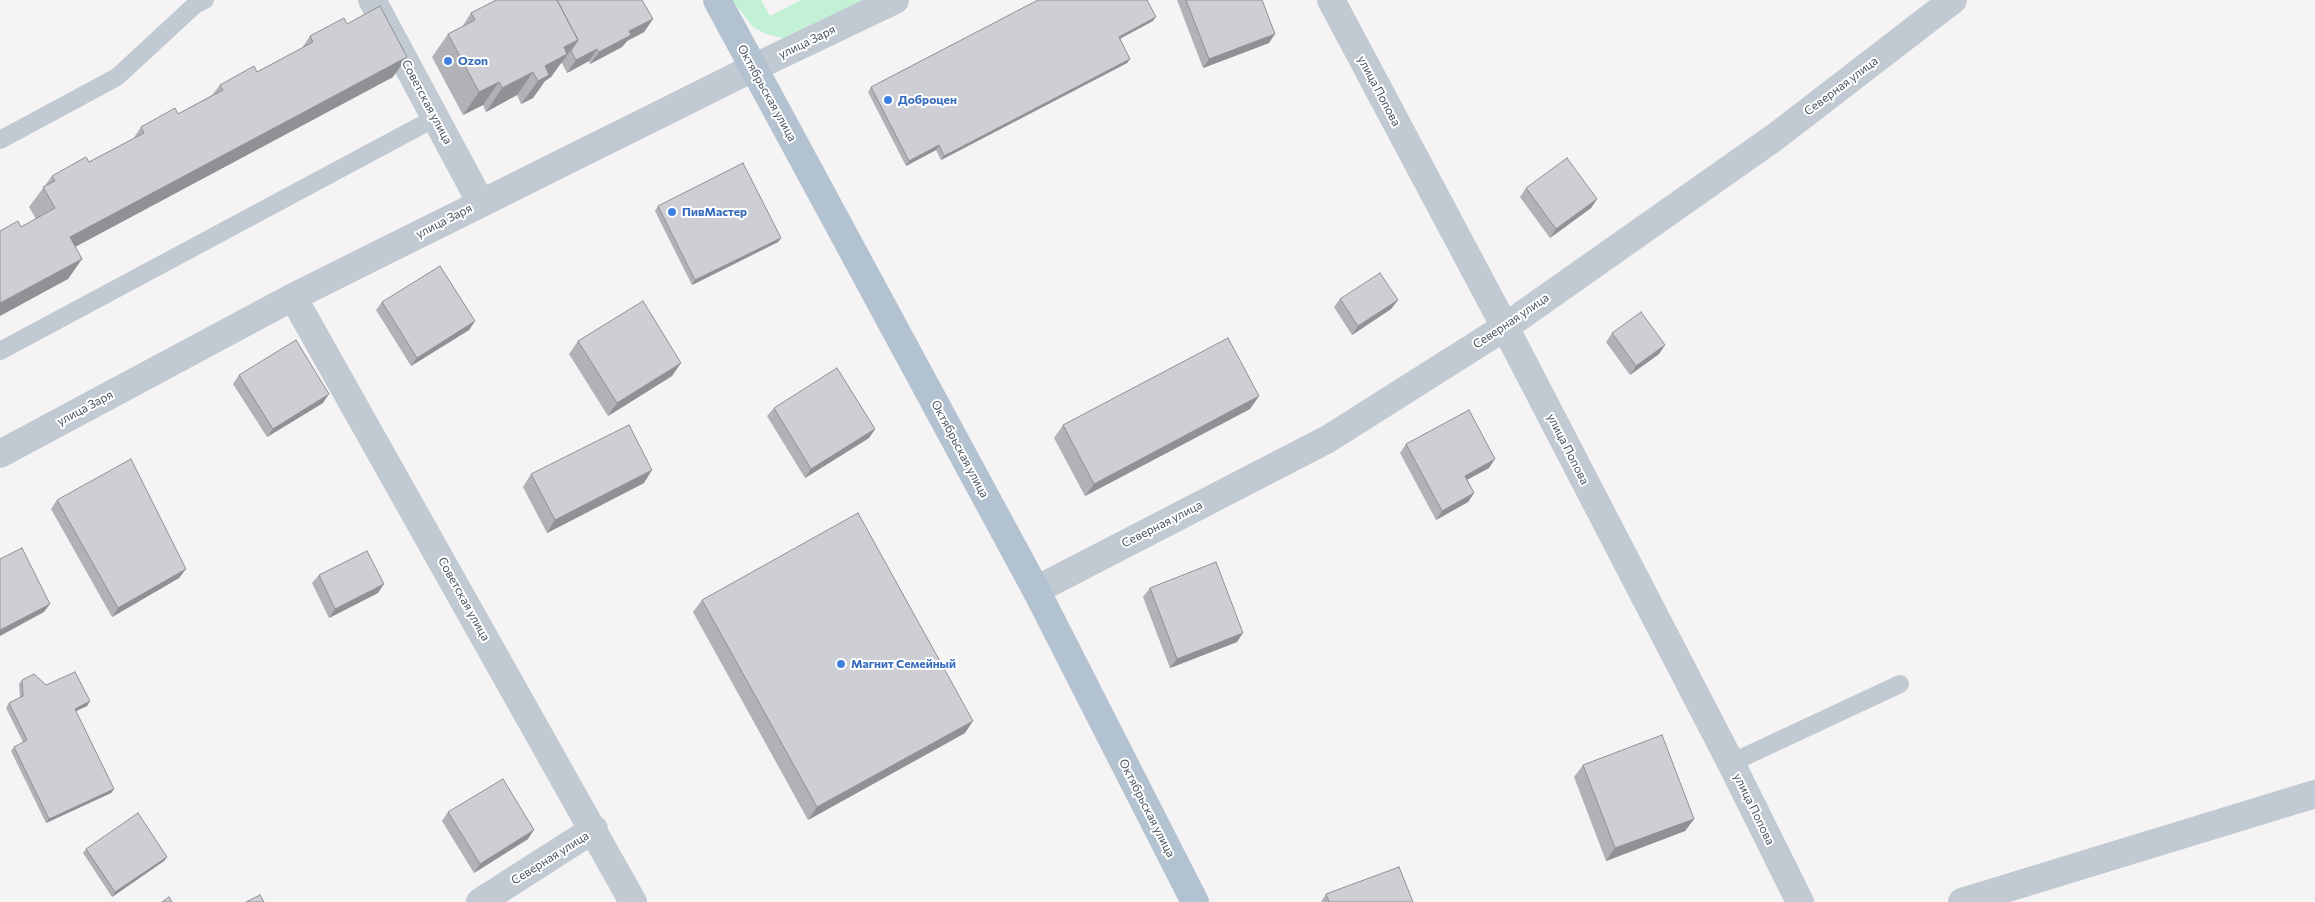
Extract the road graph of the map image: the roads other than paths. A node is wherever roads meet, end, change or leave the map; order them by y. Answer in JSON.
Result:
{"nodes":[{"id":1,"x":205,"y":0,"type":"edge"},
{"id":2,"x":372,"y":0,"type":"edge"},
{"id":3,"x":716,"y":0,"type":"edge"},
{"id":4,"x":894,"y":0,"type":"edge"},
{"id":5,"x":1331,"y":0,"type":"edge"},
{"id":6,"x":1953,"y":0,"type":"edge"},
{"id":7,"x":753,"y":68,"type":"junction"},
{"id":8,"x":435,"y":118,"type":"junction"},
{"id":9,"x":0,"y":140,"type":"edge"},
{"id":10,"x":481,"y":203,"type":"junction"},
{"id":11,"x":293,"y":297,"type":"junction"},
{"id":12,"x":1505,"y":327,"type":"junction"},
{"id":13,"x":0,"y":351,"type":"edge"},
{"id":14,"x":0,"y":454,"type":"edge"},
{"id":15,"x":1036,"y":590,"type":"junction"},
{"id":16,"x":1900,"y":684,"type":"dead end"},
{"id":17,"x":1731,"y":763,"type":"junction"},
{"id":18,"x":2315,"y":794,"type":"edge"},
{"id":19,"x":594,"y":830,"type":"junction"},
{"id":20,"x":480,"y":902,"type":"edge"},
{"id":21,"x":633,"y":902,"type":"edge"},
{"id":22,"x":1195,"y":902,"type":"edge"},
{"id":23,"x":1800,"y":902,"type":"edge"},
{"id":24,"x":1962,"y":902,"type":"edge"}],
"edges":[{"from":1,"to":9,"type":"lane"},
{"from":2,"to":8,"type":"street","name":"Советская улица"},
{"from":3,"to":7,"type":"main road","name":"Октябрьская улица"},
{"from":4,"to":7,"type":"street","name":"улица Заря"},
{"from":5,"to":12,"type":"street","name":"улица Попова"},
{"from":6,"to":12,"type":"street","name":"Северная улица"},
{"from":7,"to":10,"type":"street","name":"улица Заря"},
{"from":7,"to":15,"type":"main road","name":"Октябрьская улица"},
{"from":8,"to":10,"type":"street","name":"Советская улица"},
{"from":8,"to":13,"type":"lane"},
{"from":10,"to":11,"type":"street","name":"улица Заря"},
{"from":11,"to":14,"type":"street","name":"улица Заря"},
{"from":11,"to":19,"type":"street","name":"Советская улица"},
{"from":12,"to":15,"type":"street","name":"Северная улица"},
{"from":12,"to":17,"type":"street","name":"улица Попова"},
{"from":15,"to":22,"type":"main road","name":"Октябрьская улица"},
{"from":16,"to":17,"type":"lane"},
{"from":17,"to":23,"type":"street","name":"улица Попова"},
{"from":18,"to":24,"type":"street"},
{"from":19,"to":20,"type":"street","name":"Северная улица"},
{"from":19,"to":21,"type":"street","name":"Советская улица"}]}
